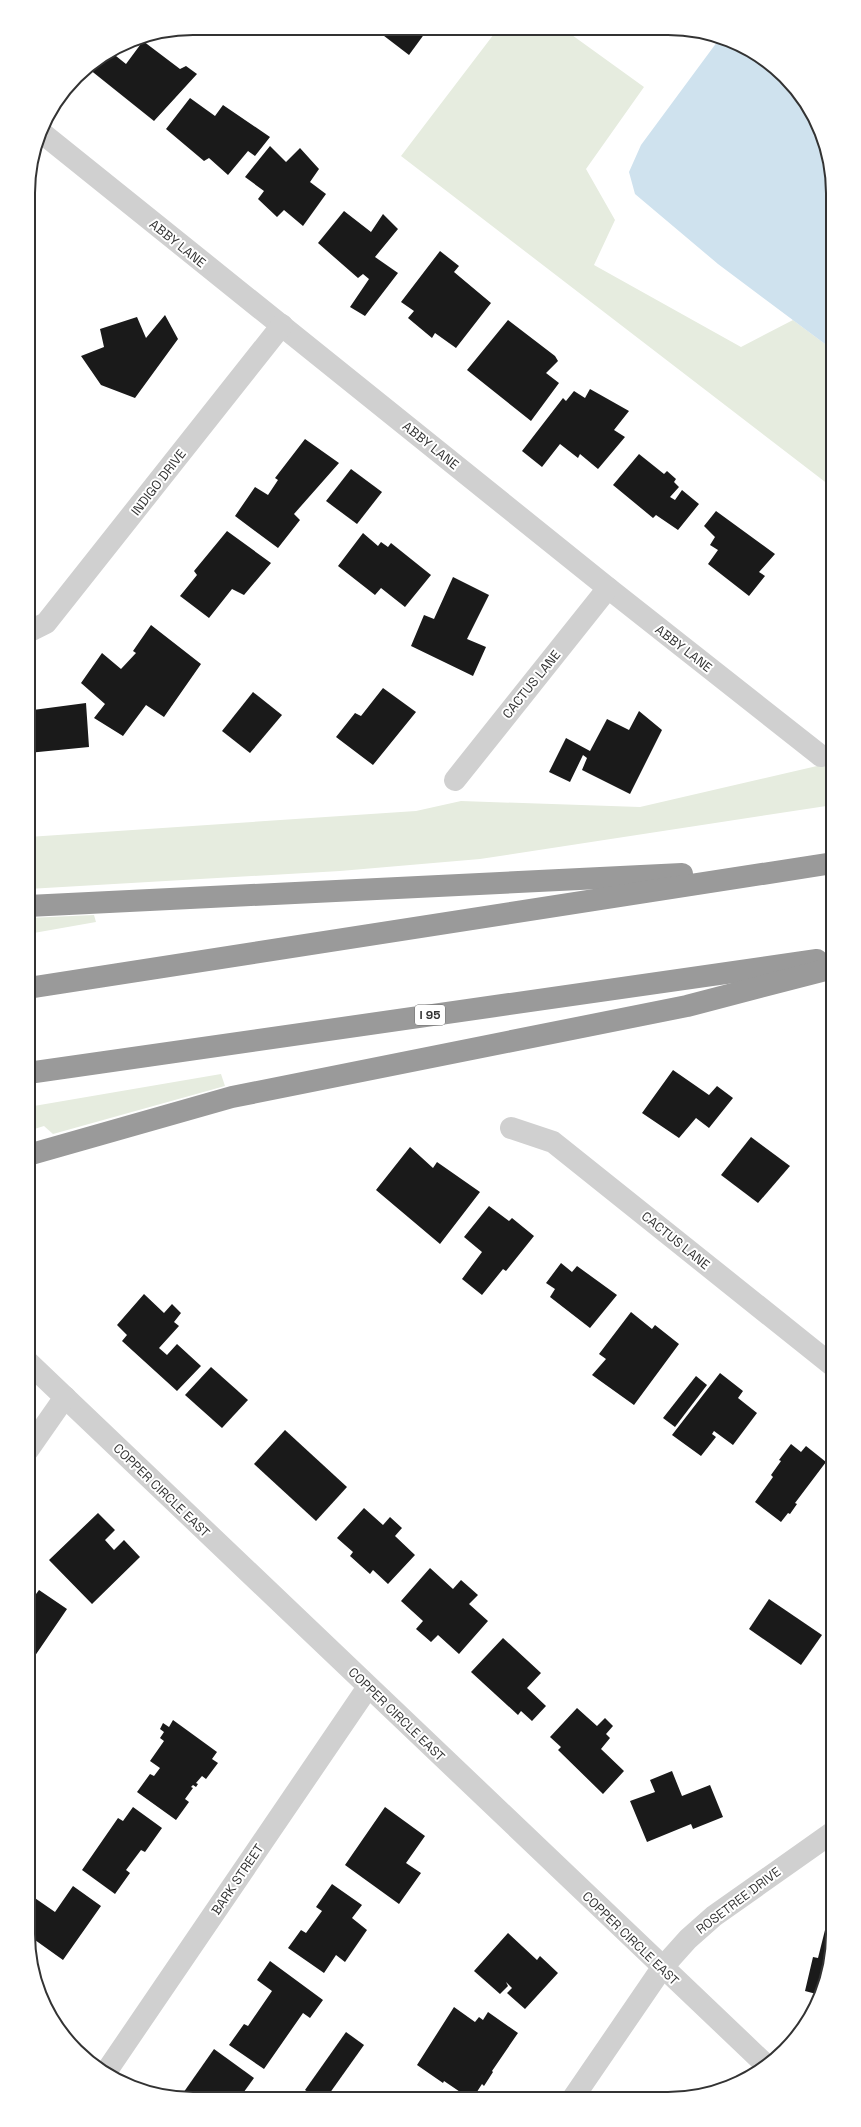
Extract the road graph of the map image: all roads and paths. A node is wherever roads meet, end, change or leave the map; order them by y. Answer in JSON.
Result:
{"nodes":[{"id":1,"x":46,"y":136,"type":"edge"},
{"id":2,"x":282,"y":325,"type":"junction"},
{"id":3,"x":608,"y":588,"type":"junction"},
{"id":4,"x":35,"y":629,"type":"edge"},
{"id":5,"x":821,"y":756,"type":"dead end"},
{"id":6,"x":454,"y":780,"type":"dead end"},
{"id":7,"x":826,"y":864,"type":"edge"},
{"id":8,"x":797,"y":869,"type":"junction"},
{"id":9,"x":35,"y":906,"type":"edge"},
{"id":10,"x":826,"y":959,"type":"edge"},
{"id":11,"x":826,"y":970,"type":"edge"},
{"id":12,"x":35,"y":987,"type":"edge"},
{"id":13,"x":35,"y":1072,"type":"edge"},
{"id":14,"x":511,"y":1128,"type":"dead end"},
{"id":15,"x":35,"y":1154,"type":"edge"},
{"id":16,"x":826,"y":1360,"type":"edge"},
{"id":17,"x":35,"y":1369,"type":"edge"},
{"id":18,"x":65,"y":1397,"type":"junction"},
{"id":19,"x":35,"y":1440,"type":"edge"},
{"id":20,"x":368,"y":1686,"type":"junction"},
{"id":21,"x":826,"y":1837,"type":"edge"},
{"id":22,"x":662,"y":1968,"type":"junction"},
{"id":23,"x":762,"y":2061,"type":"edge"},
{"id":24,"x":109,"y":2068,"type":"edge"},
{"id":25,"x":576,"y":2092,"type":"edge"}],
"edges":[{"from":1,"to":2,"type":"street","name":"ABBY LANE"},
{"from":2,"to":3,"type":"street","name":"ABBY LANE"},
{"from":2,"to":4,"type":"street","name":"INDIGO DRIVE"},
{"from":3,"to":5,"type":"street","name":"ABBY LANE"},
{"from":3,"to":6,"type":"street","name":"CACTUS LANE"},
{"from":7,"to":8,"type":"highway"},
{"from":8,"to":9,"type":"highway"},
{"from":8,"to":12,"type":"highway"},
{"from":10,"to":13,"type":"highway","number":"I 95"},
{"from":11,"to":15,"type":"highway"},
{"from":14,"to":16,"type":"street","name":"CACTUS LANE"},
{"from":17,"to":18,"type":"street","name":"COPPER CIRCLE EAST"},
{"from":18,"to":19,"type":"street"},
{"from":18,"to":20,"type":"street","name":"COPPER CIRCLE EAST"},
{"from":20,"to":22,"type":"street","name":"COPPER CIRCLE EAST"},
{"from":20,"to":24,"type":"street","name":"BARK STREET"},
{"from":21,"to":22,"type":"street","name":"ROSETREE DRIVE"},
{"from":22,"to":23,"type":"street","name":"COPPER CIRCLE EAST"},
{"from":22,"to":25,"type":"street","name":"ROSETREE DRIVE"}]}
